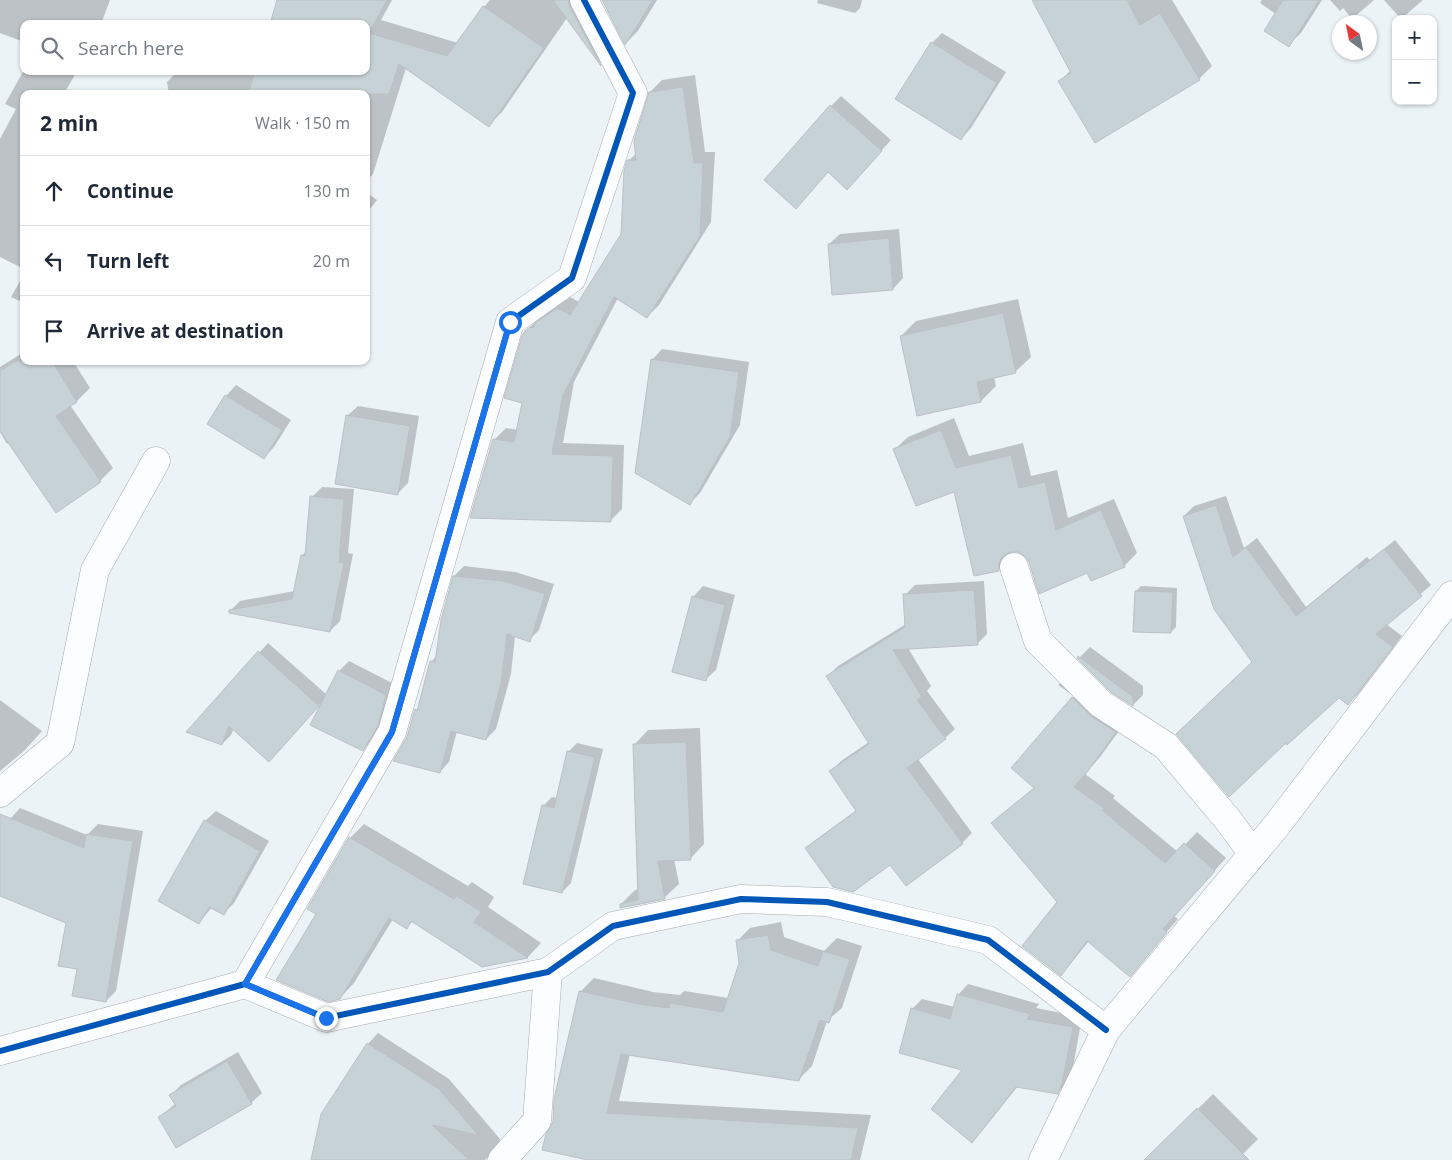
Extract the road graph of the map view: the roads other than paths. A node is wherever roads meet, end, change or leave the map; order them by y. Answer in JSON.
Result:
{"nodes":[{"id":1,"x":584,"y":0,"type":"edge"},
{"id":2,"x":156,"y":461,"type":"dead end"},
{"id":3,"x":1014,"y":567,"type":"dead end"},
{"id":4,"x":1452,"y":595,"type":"edge"},
{"id":5,"x":0,"y":793,"type":"edge"},
{"id":6,"x":1253,"y":854,"type":"junction"},
{"id":7,"x":548,"y":972,"type":"junction"},
{"id":8,"x":245,"y":984,"type":"junction"},
{"id":9,"x":1106,"y":1030,"type":"junction"},
{"id":10,"x":0,"y":1051,"type":"edge"},
{"id":11,"x":502,"y":1160,"type":"edge"},
{"id":12,"x":1043,"y":1160,"type":"edge"}],
"edges":[{"from":1,"to":8,"type":"street"},
{"from":2,"to":5,"type":"street"},
{"from":3,"to":6,"type":"street"},
{"from":4,"to":6,"type":"street"},
{"from":6,"to":9,"type":"street"},
{"from":7,"to":8,"type":"street"},
{"from":7,"to":9,"type":"street"},
{"from":7,"to":11,"type":"street"},
{"from":8,"to":10,"type":"street"},
{"from":9,"to":12,"type":"street"}]}
